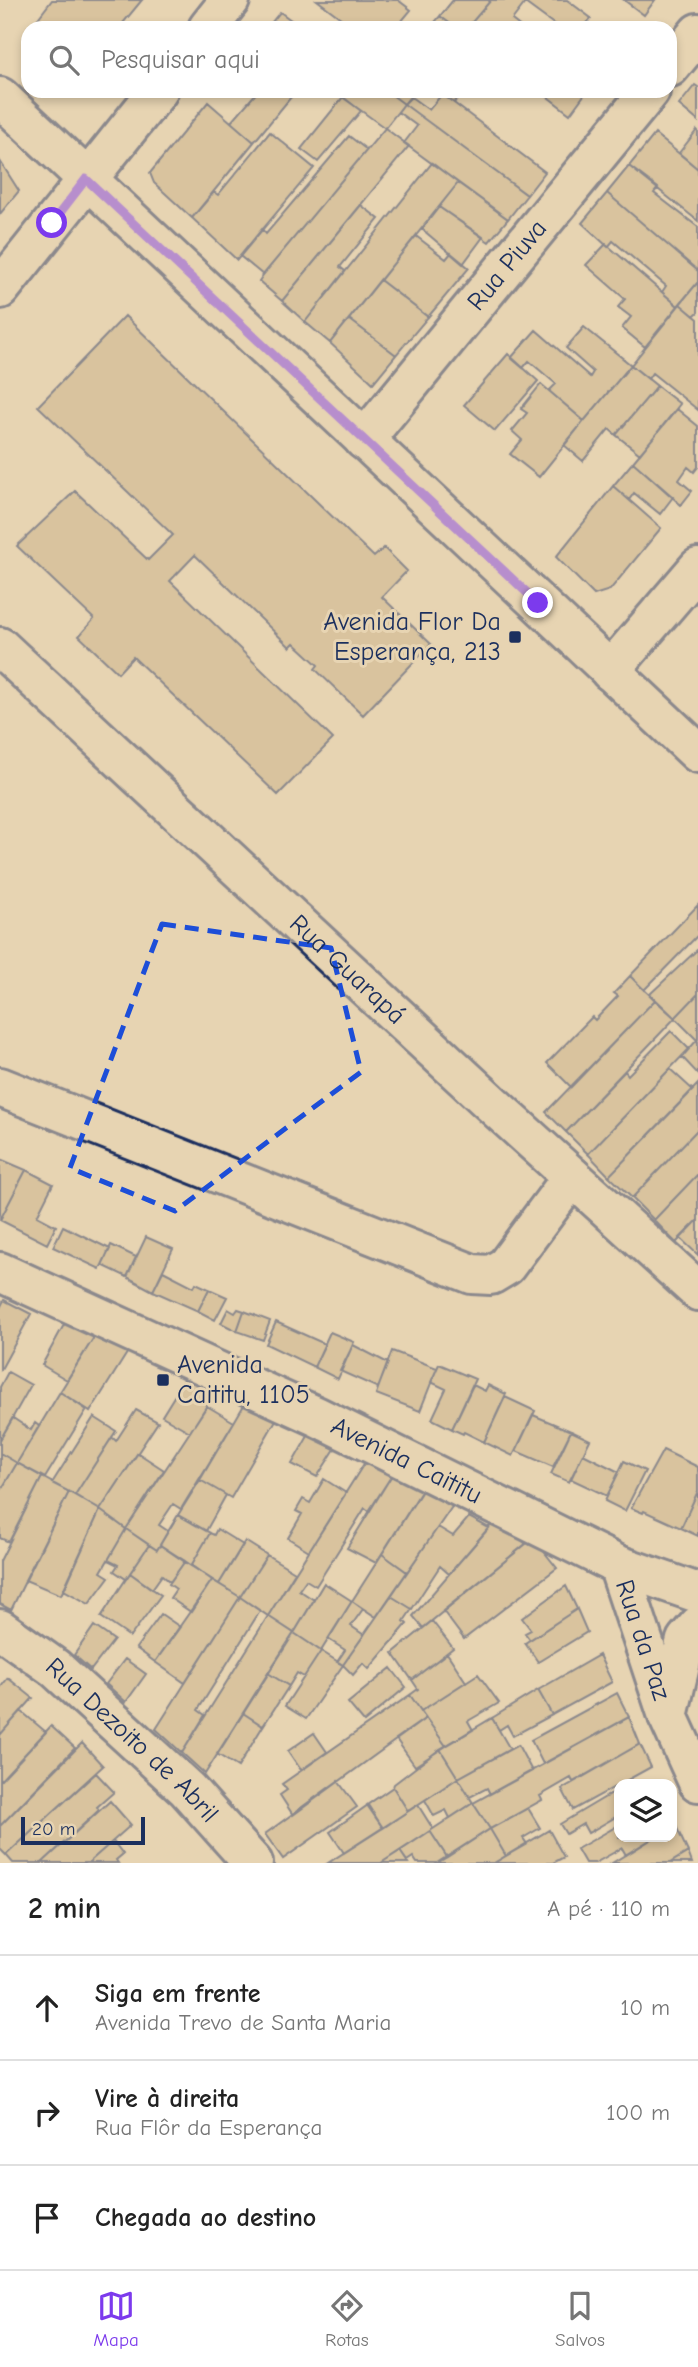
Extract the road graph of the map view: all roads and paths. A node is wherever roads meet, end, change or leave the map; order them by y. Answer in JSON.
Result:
{"nodes":[{"id":1,"x":230,"y":0,"type":"edge"},
{"id":2,"x":214,"y":21,"type":"edge"},
{"id":3,"x":698,"y":33,"type":"edge"},
{"id":4,"x":677,"y":58,"type":"edge"},
{"id":5,"x":0,"y":97,"type":"edge"},
{"id":6,"x":152,"y":98,"type":"edge"},
{"id":7,"x":644,"y":98,"type":"edge"},
{"id":8,"x":86,"y":179,"type":"junction"},
{"id":9,"x":0,"y":289,"type":"edge"},
{"id":10,"x":364,"y":440,"type":"junction"},
{"id":11,"x":698,"y":568,"type":"edge"},
{"id":12,"x":0,"y":647,"type":"edge"},
{"id":13,"x":610,"y":671,"type":"junction"},
{"id":14,"x":698,"y":753,"type":"edge"},
{"id":15,"x":0,"y":1087,"type":"edge"},
{"id":16,"x":572,"y":1177,"type":"junction"},
{"id":17,"x":0,"y":1272,"type":"edge"},
{"id":18,"x":698,"y":1291,"type":"edge"},
{"id":19,"x":618,"y":1564,"type":"junction"},
{"id":20,"x":698,"y":1593,"type":"edge"},
{"id":21,"x":698,"y":1626,"type":"edge"},
{"id":22,"x":0,"y":1629,"type":"edge"},
{"id":23,"x":668,"y":1716,"type":"junction"},
{"id":24,"x":698,"y":1782,"type":"edge"},
{"id":25,"x":253,"y":1863,"type":"edge"}],
"edges":[{"from":1,"to":2,"type":"street"},
{"from":3,"to":4,"type":"street"},
{"from":5,"to":8,"type":"street"},
{"from":6,"to":8,"type":"street"},
{"from":7,"to":10,"type":"street","name":"Rua Piuva"},
{"from":8,"to":9,"type":"street"},
{"from":8,"to":10,"type":"street"},
{"from":10,"to":13,"type":"street"},
{"from":11,"to":13,"type":"street"},
{"from":12,"to":16,"type":"street","name":"Rua Guarapá"},
{"from":13,"to":14,"type":"street"},
{"from":15,"to":16,"type":"street"},
{"from":16,"to":18,"type":"street","name":"Rua Guarapá"},
{"from":17,"to":19,"type":"street","name":"Avenida Caititu"},
{"from":19,"to":20,"type":"street","name":"Avenida Caititu"},
{"from":19,"to":23,"type":"street","name":"Rua da Paz"},
{"from":21,"to":23,"type":"street","name":"Rua da Paz"},
{"from":22,"to":25,"type":"street","name":"Rua Dezoito de Abril"},
{"from":23,"to":24,"type":"street","name":"Rua da Paz"}]}
